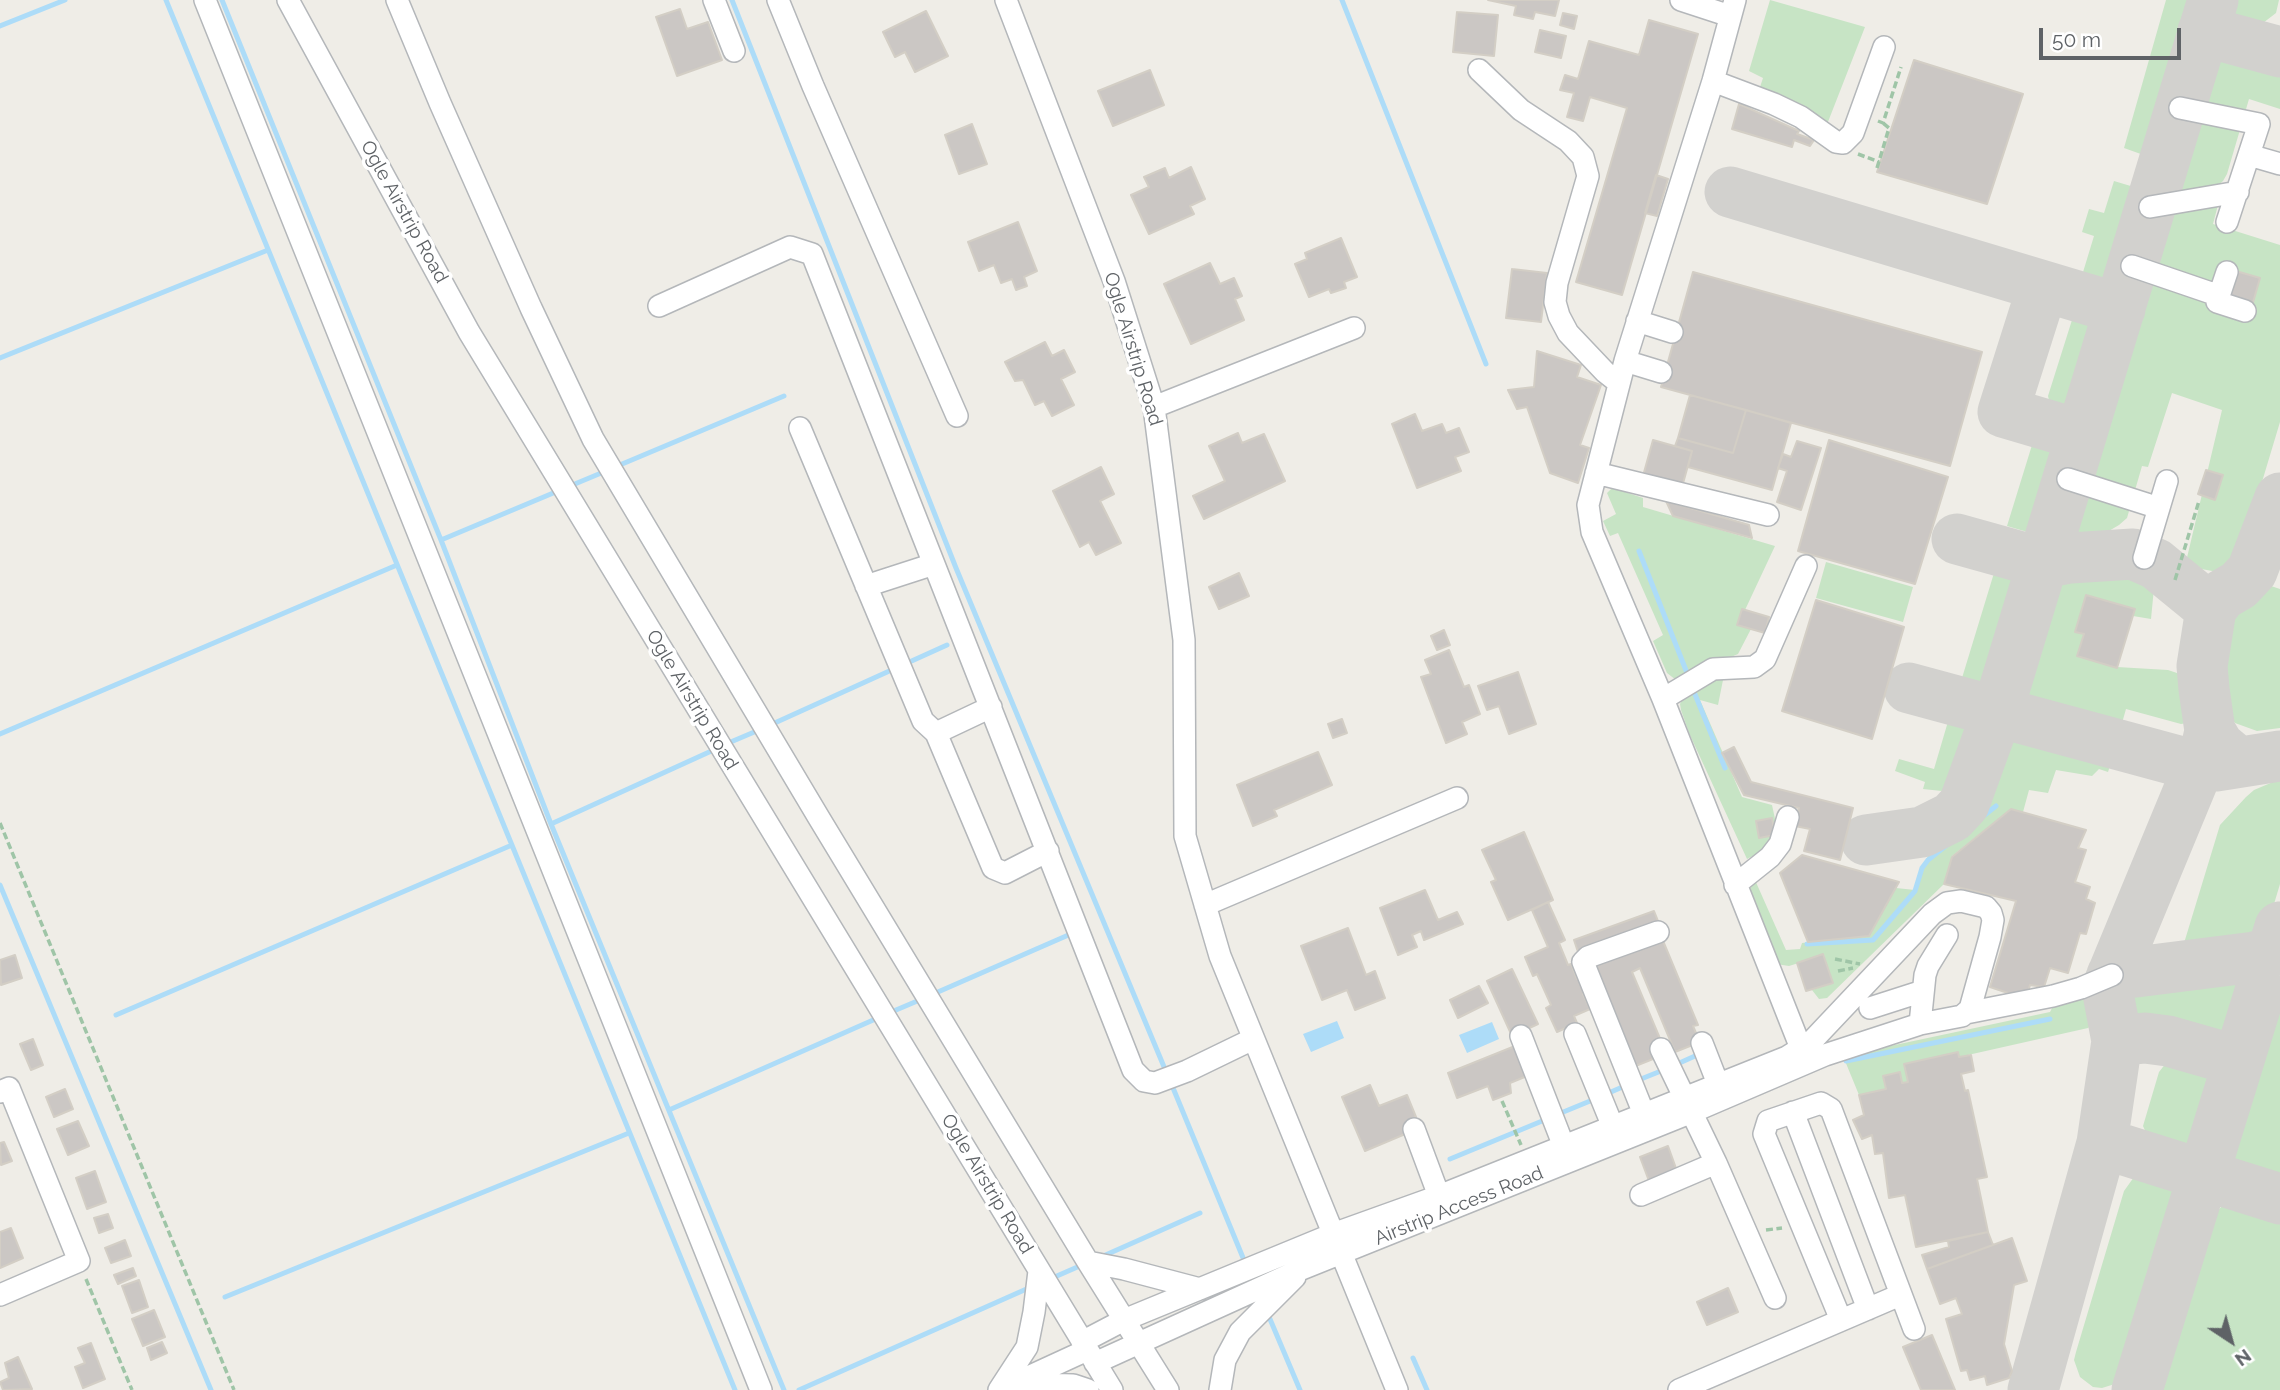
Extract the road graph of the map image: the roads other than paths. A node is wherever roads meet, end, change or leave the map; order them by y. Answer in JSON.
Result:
{"nodes":[{"id":1,"x":205,"y":0,"type":"edge"},
{"id":2,"x":288,"y":0,"type":"edge"},
{"id":3,"x":397,"y":0,"type":"edge"},
{"id":4,"x":714,"y":0,"type":"edge"},
{"id":5,"x":778,"y":0,"type":"edge"},
{"id":6,"x":1006,"y":0,"type":"edge"},
{"id":7,"x":1682,"y":0,"type":"edge"},
{"id":8,"x":1733,"y":8,"type":"edge"},
{"id":9,"x":1884,"y":47,"type":"dead end"},
{"id":10,"x":734,"y":51,"type":"dead end"},
{"id":11,"x":1479,"y":70,"type":"dead end"},
{"id":12,"x":1713,"y":81,"type":"junction"},
{"id":13,"x":2180,"y":108,"type":"dead end"},
{"id":14,"x":2249,"y":155,"type":"junction"},
{"id":15,"x":2280,"y":164,"type":"edge"},
{"id":16,"x":2238,"y":192,"type":"junction"},
{"id":17,"x":2150,"y":207,"type":"dead end"},
{"id":18,"x":2227,"y":222,"type":"dead end"},
{"id":19,"x":2132,"y":266,"type":"dead end"},
{"id":20,"x":2227,"y":272,"type":"dead end"},
{"id":21,"x":2220,"y":296,"type":"junction"},
{"id":22,"x":659,"y":306,"type":"dead end"},
{"id":23,"x":2245,"y":311,"type":"dead end"},
{"id":24,"x":1637,"y":321,"type":"junction"},
{"id":25,"x":1354,"y":328,"type":"dead end"},
{"id":26,"x":1672,"y":332,"type":"dead end"},
{"id":27,"x":1625,"y":361,"type":"junction"},
{"id":28,"x":1661,"y":372,"type":"dead end"},
{"id":29,"x":1619,"y":383,"type":"junction"},
{"id":30,"x":1154,"y":407,"type":"junction"},
{"id":31,"x":957,"y":416,"type":"dead end"},
{"id":32,"x":800,"y":428,"type":"dead end"},
{"id":33,"x":1596,"y":473,"type":"junction"},
{"id":34,"x":2068,"y":479,"type":"dead end"},
{"id":35,"x":2168,"y":481,"type":"dead end"},
{"id":36,"x":2159,"y":508,"type":"junction"},
{"id":37,"x":1768,"y":515,"type":"dead end"},
{"id":38,"x":2144,"y":558,"type":"dead end"},
{"id":39,"x":934,"y":564,"type":"junction"},
{"id":40,"x":1806,"y":566,"type":"dead end"},
{"id":41,"x":866,"y":586,"type":"junction"},
{"id":42,"x":1670,"y":695,"type":"junction"},
{"id":43,"x":991,"y":707,"type":"junction"},
{"id":44,"x":936,"y":733,"type":"junction"},
{"id":45,"x":1457,"y":798,"type":"dead end"},
{"id":46,"x":1788,"y":817,"type":"dead end"},
{"id":47,"x":1048,"y":851,"type":"junction"},
{"id":48,"x":1735,"y":886,"type":"junction"},
{"id":49,"x":1205,"y":905,"type":"junction"},
{"id":50,"x":1658,"y":932,"type":"dead end"},
{"id":51,"x":1947,"y":935,"type":"dead end"},
{"id":52,"x":2112,"y":975,"type":"dead end"},
{"id":53,"x":1923,"y":991,"type":"junction"},
{"id":54,"x":1870,"y":1008,"type":"dead end"},
{"id":55,"x":1966,"y":1013,"type":"junction"},
{"id":56,"x":1920,"y":1024,"type":"junction"},
{"id":57,"x":1575,"y":1034,"type":"dead end"},
{"id":58,"x":1521,"y":1036,"type":"dead end"},
{"id":59,"x":1253,"y":1038,"type":"junction"},
{"id":60,"x":1703,"y":1046,"type":"dead end"},
{"id":61,"x":1804,"y":1056,"type":"junction"},
{"id":62,"x":1668,"y":1063,"type":"dead end"},
{"id":63,"x":1726,"y":1080,"type":"junction"},
{"id":64,"x":0,"y":1092,"type":"edge"},
{"id":65,"x":1688,"y":1105,"type":"junction"},
{"id":66,"x":1641,"y":1107,"type":"junction"},
{"id":67,"x":1793,"y":1112,"type":"junction"},
{"id":68,"x":1610,"y":1120,"type":"junction"},
{"id":69,"x":1414,"y":1129,"type":"dead end"},
{"id":70,"x":1561,"y":1139,"type":"junction"},
{"id":71,"x":1716,"y":1163,"type":"junction"},
{"id":72,"x":1641,"y":1195,"type":"dead end"},
{"id":73,"x":1439,"y":1196,"type":"junction"},
{"id":74,"x":1337,"y":1244,"type":"junction"},
{"id":75,"x":1088,"y":1262,"type":"junction"},
{"id":76,"x":1304,"y":1268,"type":"junction"},
{"id":77,"x":1039,"y":1271,"type":"junction"},
{"id":78,"x":1200,"y":1289,"type":"junction"},
{"id":79,"x":0,"y":1295,"type":"edge"},
{"id":80,"x":1900,"y":1295,"type":"junction"},
{"id":81,"x":1775,"y":1298,"type":"dead end"},
{"id":82,"x":1868,"y":1309,"type":"junction"},
{"id":83,"x":1124,"y":1320,"type":"junction"},
{"id":84,"x":1841,"y":1320,"type":"junction"},
{"id":85,"x":1914,"y":1329,"type":"dead end"},
{"id":86,"x":1139,"y":1344,"type":"junction"},
{"id":87,"x":1088,"y":1352,"type":"junction"},
{"id":88,"x":761,"y":1390,"type":"edge"},
{"id":89,"x":1001,"y":1390,"type":"edge"},
{"id":90,"x":1088,"y":1390,"type":"edge"},
{"id":91,"x":1112,"y":1390,"type":"edge"},
{"id":92,"x":1168,"y":1390,"type":"edge"},
{"id":93,"x":1220,"y":1390,"type":"edge"},
{"id":94,"x":1397,"y":1390,"type":"edge"},
{"id":95,"x":1679,"y":1390,"type":"edge"}],
"edges":[{"from":1,"to":88,"type":"street"},
{"from":2,"to":77,"type":"street","name":"Ogle Airstrip Road"},
{"from":3,"to":75,"type":"street"},
{"from":4,"to":10,"type":"street"},
{"from":5,"to":31,"type":"street"},
{"from":6,"to":30,"type":"street","name":"Ogle Airstrip Road"},
{"from":7,"to":8,"type":"street"},
{"from":8,"to":12,"type":"street"},
{"from":9,"to":12,"type":"street"},
{"from":11,"to":29,"type":"street"},
{"from":12,"to":24,"type":"street"},
{"from":13,"to":14,"type":"street"},
{"from":14,"to":15,"type":"street"},
{"from":14,"to":16,"type":"street"},
{"from":16,"to":17,"type":"street"},
{"from":16,"to":18,"type":"street"},
{"from":19,"to":21,"type":"street"},
{"from":20,"to":21,"type":"street"},
{"from":21,"to":23,"type":"street"},
{"from":22,"to":39,"type":"street"},
{"from":24,"to":26,"type":"street"},
{"from":24,"to":27,"type":"street"},
{"from":25,"to":30,"type":"street"},
{"from":27,"to":28,"type":"street"},
{"from":27,"to":29,"type":"street"},
{"from":29,"to":33,"type":"street"},
{"from":30,"to":49,"type":"street","name":"Ogle Airstrip Road"},
{"from":32,"to":41,"type":"street"},
{"from":33,"to":37,"type":"street"},
{"from":33,"to":42,"type":"street"},
{"from":34,"to":36,"type":"street"},
{"from":35,"to":36,"type":"street"},
{"from":36,"to":38,"type":"street"},
{"from":39,"to":41,"type":"street"},
{"from":39,"to":43,"type":"street"},
{"from":40,"to":42,"type":"street"},
{"from":41,"to":44,"type":"street"},
{"from":42,"to":48,"type":"street"},
{"from":43,"to":44,"type":"street"},
{"from":43,"to":47,"type":"street"},
{"from":44,"to":47,"type":"street"},
{"from":45,"to":49,"type":"street"},
{"from":46,"to":48,"type":"street"},
{"from":47,"to":59,"type":"street"},
{"from":48,"to":61,"type":"street"},
{"from":49,"to":59,"type":"street","name":"Ogle Airstrip Road"},
{"from":50,"to":66,"type":"street"},
{"from":51,"to":53,"type":"street"},
{"from":52,"to":55,"type":"street","name":"Airstrip Access Road"},
{"from":53,"to":54,"type":"street"},
{"from":53,"to":56,"type":"street"},
{"from":55,"to":56,"type":"street","name":"Airstrip Access Road"},
{"from":55,"to":61,"type":"street"},
{"from":56,"to":61,"type":"street","name":"Airstrip Access Road"},
{"from":57,"to":68,"type":"street"},
{"from":58,"to":70,"type":"street"},
{"from":59,"to":74,"type":"street","name":"Ogle Airstrip Road"},
{"from":60,"to":63,"type":"street"},
{"from":61,"to":63,"type":"street","name":"Airstrip Access Road"},
{"from":62,"to":65,"type":"street"},
{"from":63,"to":65,"type":"street","name":"Airstrip Access Road"},
{"from":64,"to":79,"type":"street"},
{"from":65,"to":66,"type":"street","name":"Airstrip Access Road"},
{"from":65,"to":71,"type":"street"},
{"from":65,"to":74,"type":"street","name":"Airstrip Access Road"},
{"from":66,"to":68,"type":"street","name":"Airstrip Access Road"},
{"from":67,"to":80,"type":"street"},
{"from":67,"to":82,"type":"street"},
{"from":67,"to":84,"type":"street"},
{"from":68,"to":70,"type":"street","name":"Airstrip Access Road"},
{"from":69,"to":73,"type":"street"},
{"from":70,"to":73,"type":"street","name":"Airstrip Access Road"},
{"from":71,"to":72,"type":"street"},
{"from":71,"to":81,"type":"street"},
{"from":73,"to":74,"type":"street","name":"Airstrip Access Road"},
{"from":74,"to":76,"type":"street","name":"Airstrip Access Road"},
{"from":74,"to":78,"type":"street","name":"Airstrip Access Road"},
{"from":74,"to":94,"type":"street","name":"Ogle Airstrip Road"},
{"from":75,"to":78,"type":"street"},
{"from":75,"to":83,"type":"street"},
{"from":76,"to":86,"type":"street","name":"Airstrip Access Road"},
{"from":76,"to":93,"type":"street"},
{"from":77,"to":87,"type":"street","name":"Ogle Airstrip Road"},
{"from":77,"to":89,"type":"street"},
{"from":78,"to":83,"type":"street","name":"Airstrip Access Road"},
{"from":80,"to":82,"type":"street"},
{"from":80,"to":85,"type":"street"},
{"from":82,"to":84,"type":"street"},
{"from":83,"to":86,"type":"street"},
{"from":83,"to":87,"type":"street","name":"Airstrip Access Road"},
{"from":84,"to":95,"type":"street"},
{"from":86,"to":87,"type":"street","name":"Airstrip Access Road"},
{"from":86,"to":92,"type":"street"},
{"from":87,"to":89,"type":"street"},
{"from":87,"to":91,"type":"street","name":"Ogle Airstrip Road"},
{"from":89,"to":90,"type":"street"}]}
